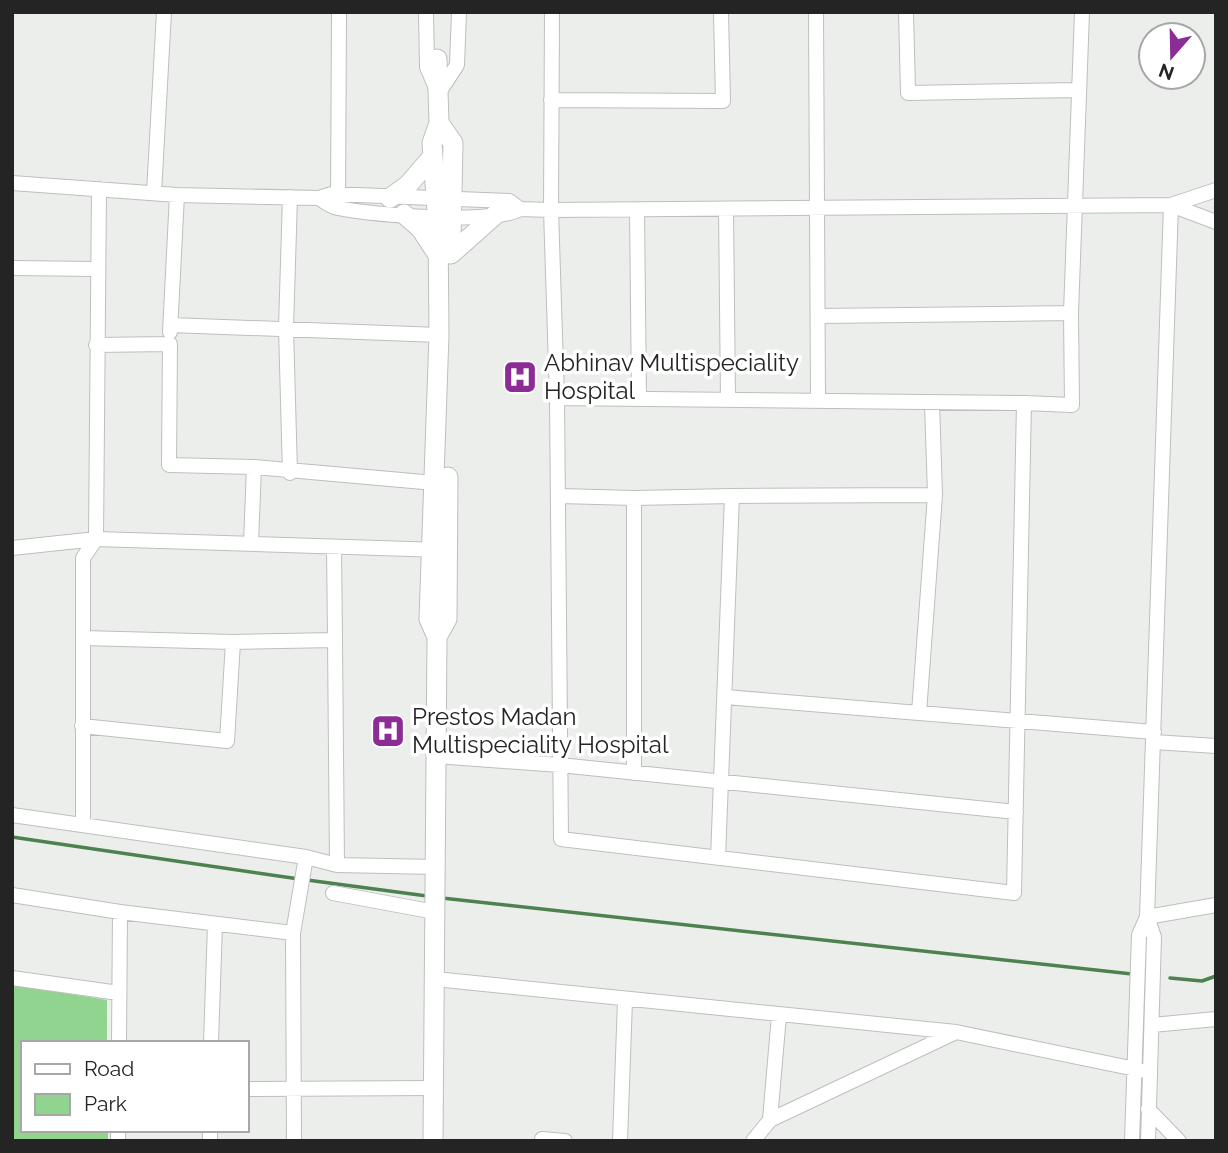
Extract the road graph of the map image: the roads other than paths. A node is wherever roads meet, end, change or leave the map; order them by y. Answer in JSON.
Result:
{"nodes":[{"id":1,"x":164,"y":12,"type":"edge"},
{"id":2,"x":339,"y":12,"type":"edge"},
{"id":3,"x":426,"y":12,"type":"edge"},
{"id":4,"x":459,"y":12,"type":"edge"},
{"id":5,"x":552,"y":12,"type":"edge"},
{"id":6,"x":721,"y":12,"type":"edge"},
{"id":7,"x":816,"y":12,"type":"edge"},
{"id":8,"x":906,"y":12,"type":"edge"},
{"id":9,"x":1082,"y":12,"type":"edge"},
{"id":10,"x":437,"y":60,"type":"dead end"},
{"id":11,"x":1079,"y":90,"type":"junction"},
{"id":12,"x":438,"y":94,"type":"junction"},
{"id":13,"x":551,"y":100,"type":"junction"},
{"id":14,"x":439,"y":123,"type":"junction"},
{"id":15,"x":432,"y":156,"type":"junction"},
{"id":16,"x":12,"y":183,"type":"edge"},
{"id":17,"x":99,"y":189,"type":"junction"},
{"id":18,"x":1216,"y":190,"type":"edge"},
{"id":19,"x":154,"y":193,"type":"junction"},
{"id":20,"x":177,"y":195,"type":"junction"},
{"id":21,"x":289,"y":197,"type":"junction"},
{"id":22,"x":390,"y":198,"type":"junction"},
{"id":23,"x":338,"y":201,"type":"junction"},
{"id":24,"x":1171,"y":205,"type":"junction"},
{"id":25,"x":1073,"y":206,"type":"junction"},
{"id":26,"x":444,"y":208,"type":"junction"},
{"id":27,"x":818,"y":208,"type":"junction"},
{"id":28,"x":520,"y":209,"type":"junction"},
{"id":29,"x":726,"y":209,"type":"junction"},
{"id":30,"x":551,"y":210,"type":"junction"},
{"id":31,"x":638,"y":210,"type":"junction"},
{"id":32,"x":404,"y":214,"type":"junction"},
{"id":33,"x":495,"y":215,"type":"junction"},
{"id":34,"x":1216,"y":222,"type":"edge"},
{"id":35,"x":445,"y":255,"type":"junction"},
{"id":36,"x":12,"y":268,"type":"edge"},
{"id":37,"x":96,"y":269,"type":"junction"},
{"id":38,"x":1071,"y":313,"type":"junction"},
{"id":39,"x":818,"y":316,"type":"junction"},
{"id":40,"x":171,"y":325,"type":"junction"},
{"id":41,"x":286,"y":328,"type":"junction"},
{"id":42,"x":439,"y":335,"type":"junction"},
{"id":43,"x":170,"y":344,"type":"junction"},
{"id":44,"x":96,"y":345,"type":"junction"},
{"id":45,"x":557,"y":398,"type":"junction"},
{"id":46,"x":639,"y":399,"type":"junction"},
{"id":47,"x":728,"y":400,"type":"junction"},
{"id":48,"x":818,"y":401,"type":"junction"},
{"id":49,"x":932,"y":403,"type":"junction"},
{"id":50,"x":1024,"y":404,"type":"junction"},
{"id":51,"x":254,"y":467,"type":"junction"},
{"id":52,"x":290,"y":472,"type":"junction"},
{"id":53,"x":435,"y":483,"type":"junction"},
{"id":54,"x":935,"y":495,"type":"junction"},
{"id":55,"x":560,"y":496,"type":"junction"},
{"id":56,"x":732,"y":496,"type":"junction"},
{"id":57,"x":634,"y":498,"type":"junction"},
{"id":58,"x":96,"y":539,"type":"junction"},
{"id":59,"x":251,"y":544,"type":"junction"},
{"id":60,"x":334,"y":547,"type":"junction"},
{"id":61,"x":12,"y":548,"type":"edge"},
{"id":62,"x":441,"y":550,"type":"junction"},
{"id":63,"x":83,"y":638,"type":"junction"},
{"id":64,"x":335,"y":640,"type":"junction"},
{"id":65,"x":233,"y":642,"type":"junction"},
{"id":66,"x":726,"y":696,"type":"junction"},
{"id":67,"x":919,"y":713,"type":"junction"},
{"id":68,"x":1017,"y":721,"type":"junction"},
{"id":69,"x":82,"y":726,"type":"junction"},
{"id":70,"x":1154,"y":737,"type":"junction"},
{"id":71,"x":1216,"y":746,"type":"edge"},
{"id":72,"x":436,"y":756,"type":"junction"},
{"id":73,"x":560,"y":765,"type":"junction"},
{"id":74,"x":634,"y":773,"type":"junction"},
{"id":75,"x":724,"y":782,"type":"junction"},
{"id":76,"x":1016,"y":812,"type":"junction"},
{"id":77,"x":12,"y":815,"type":"edge"},
{"id":78,"x":83,"y":823,"type":"junction"},
{"id":79,"x":718,"y":858,"type":"junction"},
{"id":80,"x":305,"y":861,"type":"junction"},
{"id":81,"x":337,"y":865,"type":"junction"},
{"id":82,"x":435,"y":875,"type":"junction"},
{"id":83,"x":333,"y":892,"type":"dead end"},
{"id":84,"x":12,"y":895,"type":"edge"},
{"id":85,"x":1216,"y":905,"type":"edge"},
{"id":86,"x":435,"y":911,"type":"junction"},
{"id":87,"x":120,"y":912,"type":"junction"},
{"id":88,"x":1147,"y":917,"type":"junction"},
{"id":89,"x":215,"y":924,"type":"junction"},
{"id":90,"x":293,"y":933,"type":"junction"},
{"id":91,"x":12,"y":978,"type":"edge"},
{"id":92,"x":435,"y":979,"type":"junction"},
{"id":93,"x":119,"y":993,"type":"junction"},
{"id":94,"x":625,"y":1000,"type":"junction"},
{"id":95,"x":779,"y":1014,"type":"junction"},
{"id":96,"x":1216,"y":1019,"type":"edge"},
{"id":97,"x":1152,"y":1025,"type":"junction"},
{"id":98,"x":956,"y":1032,"type":"junction"},
{"id":99,"x":118,"y":1041,"type":"edge"},
{"id":100,"x":211,"y":1041,"type":"edge"},
{"id":101,"x":1132,"y":1066,"type":"junction"},
{"id":102,"x":1150,"y":1072,"type":"junction"},
{"id":103,"x":434,"y":1088,"type":"junction"},
{"id":104,"x":248,"y":1089,"type":"edge"},
{"id":105,"x":295,"y":1090,"type":"junction"},
{"id":106,"x":1148,"y":1109,"type":"junction"},
{"id":107,"x":1131,"y":1116,"type":"junction"},
{"id":108,"x":770,"y":1120,"type":"junction"},
{"id":109,"x":542,"y":1139,"type":"dead end"},
{"id":110,"x":294,"y":1141,"type":"edge"},
{"id":111,"x":433,"y":1141,"type":"edge"},
{"id":112,"x":565,"y":1141,"type":"edge"},
{"id":113,"x":620,"y":1141,"type":"edge"},
{"id":114,"x":753,"y":1141,"type":"edge"},
{"id":115,"x":1119,"y":1141,"type":"edge"},
{"id":116,"x":1132,"y":1141,"type":"edge"},
{"id":117,"x":1148,"y":1141,"type":"edge"},
{"id":118,"x":1179,"y":1141,"type":"edge"}],
"edges":[{"from":1,"to":19,"type":"street"},
{"from":2,"to":23,"type":"street"},
{"from":3,"to":12,"type":"street"},
{"from":4,"to":12,"type":"street"},
{"from":5,"to":13,"type":"street"},
{"from":6,"to":13,"type":"street"},
{"from":7,"to":27,"type":"street"},
{"from":8,"to":11,"type":"street"},
{"from":9,"to":11,"type":"street"},
{"from":10,"to":12,"type":"main road"},
{"from":11,"to":25,"type":"street"},
{"from":12,"to":14,"type":"main road"},
{"from":13,"to":30,"type":"street"},
{"from":14,"to":15,"type":"main road"},
{"from":14,"to":26,"type":"main road"},
{"from":15,"to":22,"type":"main road"},
{"from":15,"to":26,"type":"main road"},
{"from":16,"to":17,"type":"street"},
{"from":17,"to":19,"type":"street"},
{"from":17,"to":37,"type":"street"},
{"from":18,"to":24,"type":"street"},
{"from":19,"to":20,"type":"street"},
{"from":20,"to":21,"type":"street"},
{"from":20,"to":40,"type":"street"},
{"from":21,"to":23,"type":"street"},
{"from":21,"to":41,"type":"street"},
{"from":22,"to":23,"type":"street"},
{"from":22,"to":26,"type":"street"},
{"from":23,"to":32,"type":"street"},
{"from":24,"to":25,"type":"street"},
{"from":24,"to":34,"type":"street"},
{"from":24,"to":70,"type":"street"},
{"from":25,"to":27,"type":"street"},
{"from":25,"to":38,"type":"street"},
{"from":26,"to":28,"type":"street"},
{"from":26,"to":32,"type":"street"},
{"from":26,"to":33,"type":"street"},
{"from":26,"to":35,"type":"main road"},
{"from":27,"to":29,"type":"street"},
{"from":27,"to":39,"type":"street"},
{"from":28,"to":30,"type":"street"},
{"from":28,"to":33,"type":"street"},
{"from":29,"to":31,"type":"street"},
{"from":29,"to":47,"type":"street"},
{"from":30,"to":31,"type":"street"},
{"from":30,"to":45,"type":"street"},
{"from":31,"to":46,"type":"street"},
{"from":32,"to":35,"type":"main road"},
{"from":33,"to":35,"type":"main road"},
{"from":35,"to":42,"type":"main road"},
{"from":35,"to":62,"type":"main road"},
{"from":36,"to":37,"type":"street"},
{"from":37,"to":44,"type":"street"},
{"from":38,"to":39,"type":"street"},
{"from":38,"to":50,"type":"street"},
{"from":39,"to":48,"type":"street"},
{"from":40,"to":41,"type":"street"},
{"from":40,"to":43,"type":"street"},
{"from":41,"to":42,"type":"street"},
{"from":41,"to":52,"type":"street"},
{"from":42,"to":53,"type":"main road"},
{"from":43,"to":44,"type":"street"},
{"from":43,"to":51,"type":"street"},
{"from":44,"to":58,"type":"street"},
{"from":45,"to":46,"type":"street"},
{"from":45,"to":55,"type":"street"},
{"from":46,"to":47,"type":"street"},
{"from":47,"to":48,"type":"street"},
{"from":48,"to":49,"type":"street"},
{"from":49,"to":50,"type":"street"},
{"from":49,"to":54,"type":"street"},
{"from":50,"to":68,"type":"street"},
{"from":51,"to":52,"type":"street"},
{"from":51,"to":59,"type":"street"},
{"from":52,"to":53,"type":"street"},
{"from":53,"to":62,"type":"main road"},
{"from":54,"to":56,"type":"street"},
{"from":54,"to":67,"type":"street"},
{"from":55,"to":57,"type":"street"},
{"from":55,"to":73,"type":"street"},
{"from":56,"to":57,"type":"street"},
{"from":56,"to":66,"type":"street"},
{"from":57,"to":74,"type":"street"},
{"from":58,"to":59,"type":"street"},
{"from":58,"to":61,"type":"street"},
{"from":58,"to":63,"type":"street"},
{"from":59,"to":60,"type":"street"},
{"from":60,"to":62,"type":"street"},
{"from":60,"to":64,"type":"street"},
{"from":62,"to":72,"type":"main road"},
{"from":63,"to":65,"type":"street"},
{"from":63,"to":69,"type":"street"},
{"from":64,"to":65,"type":"street"},
{"from":64,"to":81,"type":"street"},
{"from":65,"to":69,"type":"street"},
{"from":66,"to":67,"type":"street"},
{"from":66,"to":75,"type":"street"},
{"from":67,"to":68,"type":"street"},
{"from":68,"to":70,"type":"street"},
{"from":68,"to":76,"type":"street"},
{"from":69,"to":78,"type":"street"},
{"from":70,"to":71,"type":"street"},
{"from":70,"to":88,"type":"street"},
{"from":72,"to":73,"type":"street"},
{"from":72,"to":82,"type":"main road"},
{"from":73,"to":74,"type":"street"},
{"from":73,"to":79,"type":"street"},
{"from":74,"to":75,"type":"street"},
{"from":75,"to":76,"type":"street"},
{"from":75,"to":79,"type":"street"},
{"from":76,"to":79,"type":"street"},
{"from":77,"to":78,"type":"street"},
{"from":78,"to":80,"type":"street"},
{"from":80,"to":81,"type":"street"},
{"from":80,"to":90,"type":"street"},
{"from":81,"to":82,"type":"street"},
{"from":82,"to":86,"type":"main road"},
{"from":83,"to":86,"type":"street"},
{"from":84,"to":87,"type":"street"},
{"from":85,"to":88,"type":"street"},
{"from":86,"to":92,"type":"main road"},
{"from":87,"to":89,"type":"street"},
{"from":87,"to":93,"type":"street"},
{"from":88,"to":97,"type":"street"},
{"from":88,"to":101,"type":"street"},
{"from":89,"to":90,"type":"street"},
{"from":89,"to":100,"type":"street"},
{"from":90,"to":105,"type":"street"},
{"from":91,"to":93,"type":"street"},
{"from":92,"to":94,"type":"street"},
{"from":92,"to":103,"type":"main road"},
{"from":93,"to":99,"type":"street"},
{"from":94,"to":95,"type":"street"},
{"from":94,"to":113,"type":"street"},
{"from":95,"to":98,"type":"street"},
{"from":95,"to":108,"type":"street"},
{"from":96,"to":97,"type":"street"},
{"from":97,"to":102,"type":"street"},
{"from":98,"to":101,"type":"street"},
{"from":98,"to":108,"type":"street"},
{"from":101,"to":102,"type":"street"},
{"from":101,"to":107,"type":"street"},
{"from":102,"to":106,"type":"street"},
{"from":103,"to":105,"type":"street"},
{"from":103,"to":111,"type":"main road"},
{"from":104,"to":105,"type":"street"},
{"from":105,"to":110,"type":"street"},
{"from":106,"to":117,"type":"street"},
{"from":106,"to":118,"type":"street"},
{"from":107,"to":115,"type":"street"},
{"from":107,"to":116,"type":"street"},
{"from":108,"to":114,"type":"street"},
{"from":109,"to":112,"type":"street"}]}
